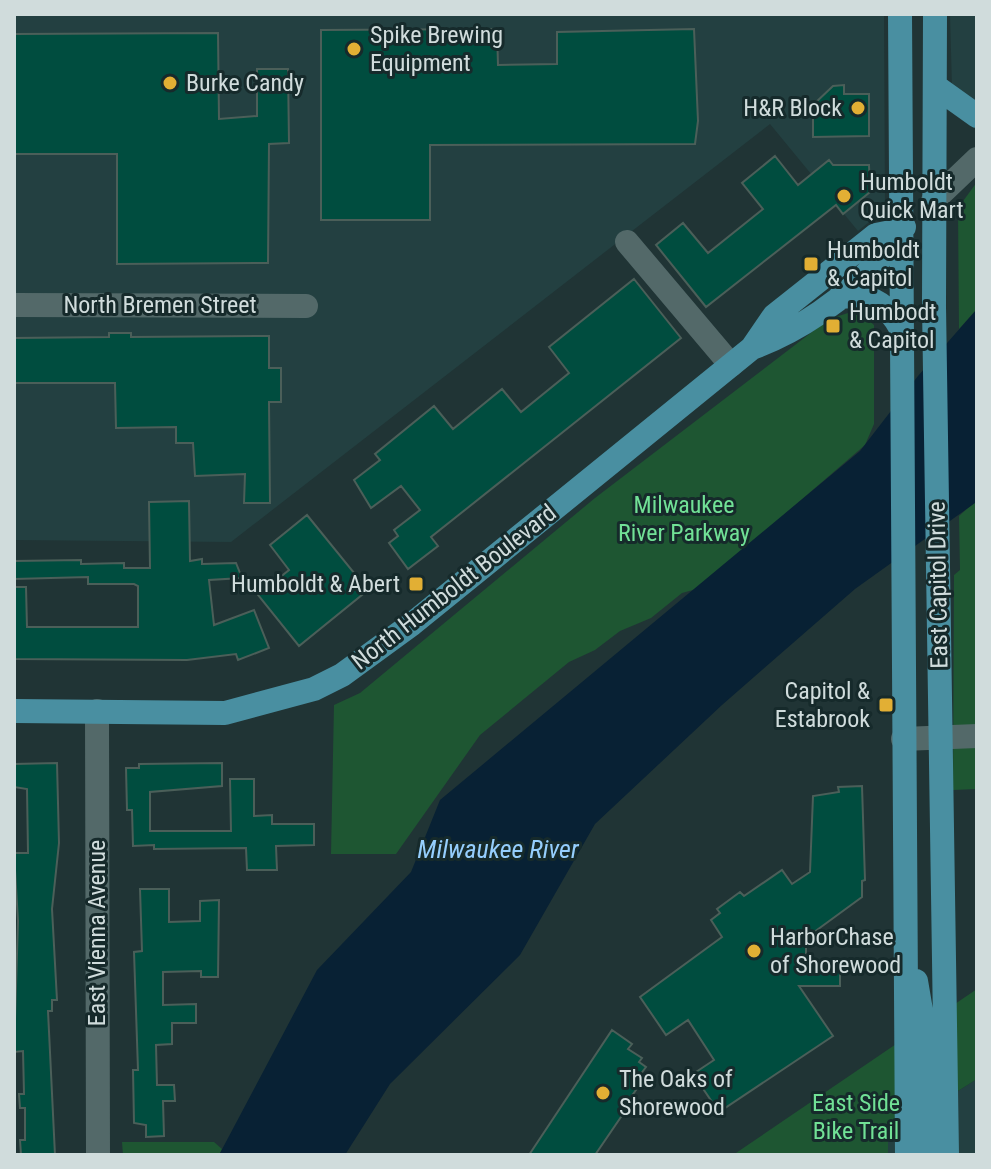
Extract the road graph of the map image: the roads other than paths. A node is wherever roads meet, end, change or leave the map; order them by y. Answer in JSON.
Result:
{"nodes":[{"id":1,"x":900,"y":14,"type":"edge"},
{"id":2,"x":935,"y":14,"type":"edge"},
{"id":3,"x":935,"y":86,"type":"junction"},
{"id":4,"x":977,"y":116,"type":"edge"},
{"id":5,"x":977,"y":159,"type":"edge"},
{"id":6,"x":933,"y":201,"type":"junction"},
{"id":7,"x":901,"y":230,"type":"junction"},
{"id":8,"x":627,"y":242,"type":"dead end"},
{"id":9,"x":840,"y":297,"type":"junction"},
{"id":10,"x":14,"y":305,"type":"edge"},
{"id":11,"x":306,"y":306,"type":"dead end"},
{"id":12,"x":901,"y":329,"type":"junction"},
{"id":13,"x":752,"y":348,"type":"junction"},
{"id":14,"x":731,"y":365,"type":"junction"},
{"id":15,"x":14,"y":711,"type":"edge"},
{"id":16,"x":97,"y":711,"type":"junction"},
{"id":17,"x":977,"y":736,"type":"edge"},
{"id":18,"x":903,"y":739,"type":"junction"},
{"id":19,"x":940,"y":739,"type":"junction"},
{"id":20,"x":904,"y":924,"type":"junction"},
{"id":21,"x":943,"y":1005,"type":"junction"},
{"id":22,"x":98,"y":1155,"type":"edge"},
{"id":23,"x":907,"y":1155,"type":"edge"},
{"id":24,"x":927,"y":1155,"type":"edge"},
{"id":25,"x":947,"y":1155,"type":"edge"}],
"edges":[{"from":1,"to":7,"type":"main road","name":"East Capitol Drive"},
{"from":2,"to":3,"type":"main road","name":"East Capitol Drive"},
{"from":3,"to":4,"type":"main road"},
{"from":3,"to":6,"type":"main road","name":"East Capitol Drive"},
{"from":5,"to":6,"type":"street","name":"North Humboldt Boulevard"},
{"from":6,"to":7,"type":"main road","name":"North Humboldt Boulevard"},
{"from":6,"to":19,"type":"main road","name":"East Capitol Drive"},
{"from":7,"to":9,"type":"main road","name":"North Humboldt Boulevard"},
{"from":7,"to":12,"type":"main road","name":"East Capitol Drive"},
{"from":7,"to":13,"type":"main road","name":"North Humboldt Boulevard"},
{"from":8,"to":14,"type":"street"},
{"from":9,"to":12,"type":"main road"},
{"from":9,"to":13,"type":"main road","name":"North Humboldt Boulevard"},
{"from":10,"to":11,"type":"street","name":"North Bremen Street"},
{"from":12,"to":18,"type":"main road","name":"East Capitol Drive"},
{"from":13,"to":14,"type":"main road","name":"North Humboldt Boulevard"},
{"from":14,"to":16,"type":"main road","name":"North Humboldt Boulevard"},
{"from":15,"to":16,"type":"main road","name":"North Humboldt Boulevard"},
{"from":16,"to":22,"type":"street","name":"East Vienna Avenue"},
{"from":17,"to":19,"type":"street"},
{"from":18,"to":19,"type":"street"},
{"from":18,"to":20,"type":"main road","name":"East Capitol Drive"},
{"from":19,"to":21,"type":"main road","name":"East Capitol Drive"},
{"from":20,"to":21,"type":"main road"},
{"from":20,"to":23,"type":"main road","name":"East Capitol Drive"},
{"from":20,"to":24,"type":"main road"},
{"from":21,"to":25,"type":"main road","name":"East Capitol Drive"}]}
